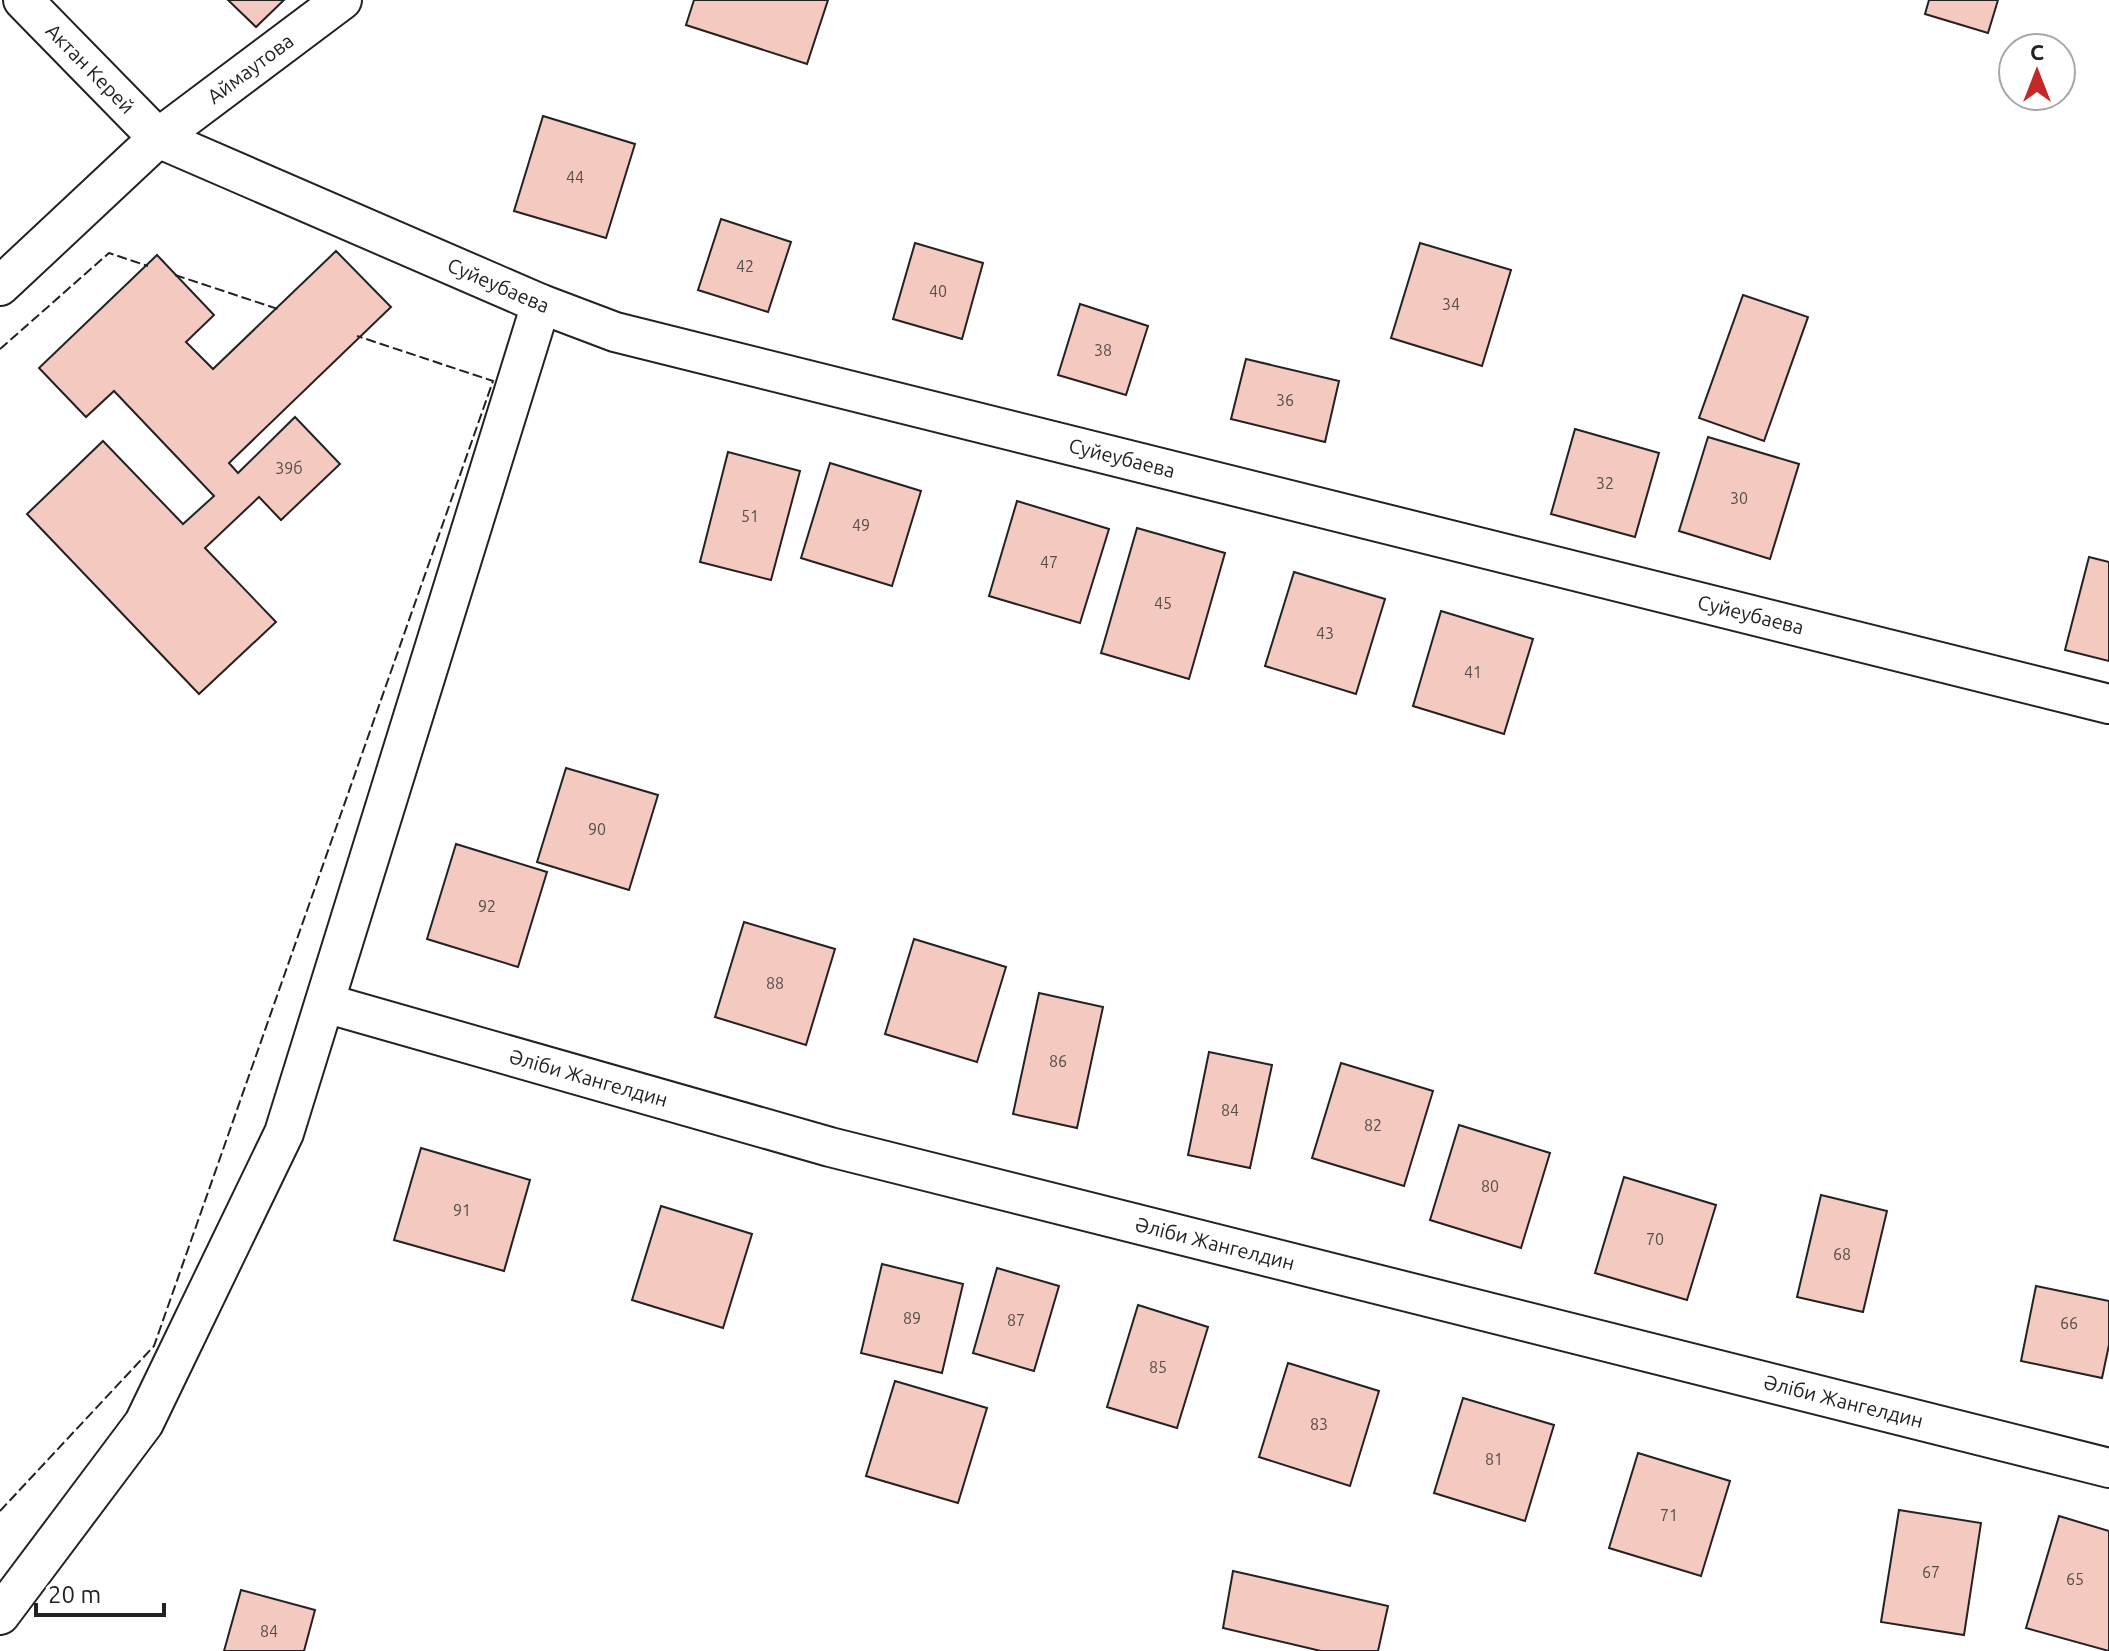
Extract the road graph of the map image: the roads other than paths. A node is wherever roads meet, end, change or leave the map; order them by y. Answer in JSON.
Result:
{"nodes":[{"id":1,"x":23,"y":0,"type":"edge"},
{"id":2,"x":342,"y":0,"type":"edge"},
{"id":3,"x":158,"y":138,"type":"junction"},
{"id":4,"x":0,"y":286,"type":"edge"},
{"id":5,"x":541,"y":304,"type":"junction"},
{"id":6,"x":2109,"y":704,"type":"edge"},
{"id":7,"x":325,"y":1003,"type":"junction"},
{"id":8,"x":2109,"y":1468,"type":"edge"},
{"id":9,"x":0,"y":1615,"type":"edge"}],
"edges":[{"from":1,"to":3,"type":"street","name":"Актан Керей"},
{"from":2,"to":3,"type":"street","name":"Аймаутова"},
{"from":3,"to":4,"type":"street","name":"Аймаутова"},
{"from":3,"to":5,"type":"street","name":"Суйеубаева"},
{"from":5,"to":6,"type":"street","name":"Суйеубаева"},
{"from":5,"to":7,"type":"street"},
{"from":7,"to":8,"type":"street","name":"Әліби Жангелдин"},
{"from":7,"to":9,"type":"street"}]}
